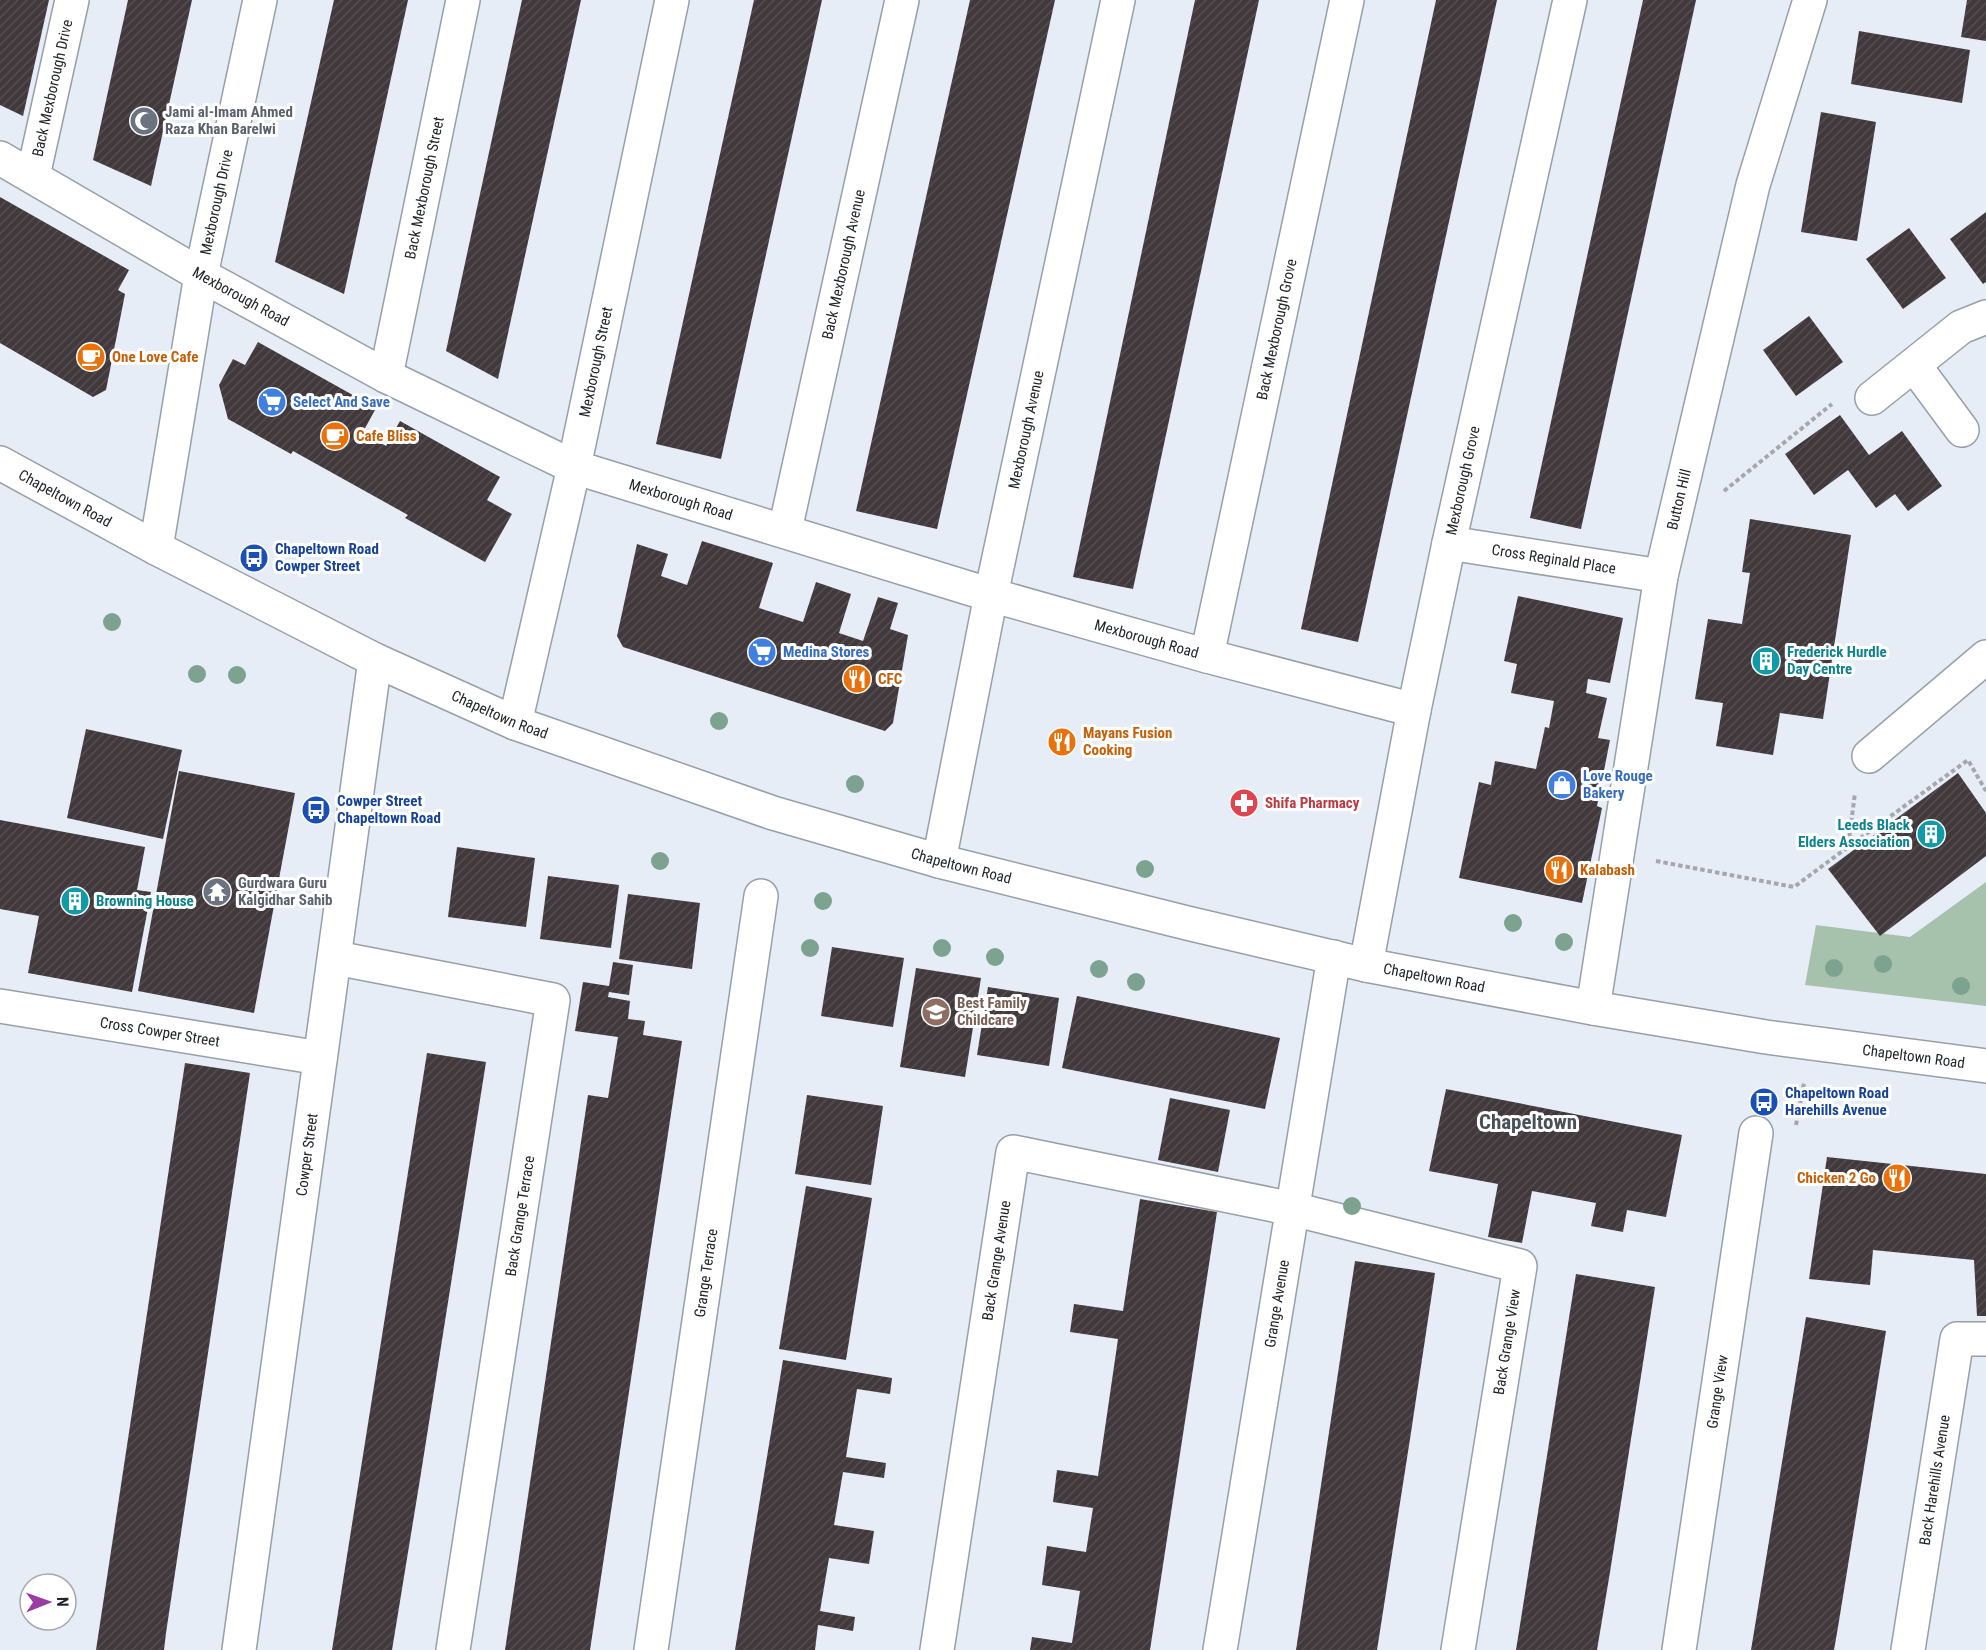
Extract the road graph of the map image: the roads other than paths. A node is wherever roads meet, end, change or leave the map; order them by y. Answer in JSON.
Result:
{"nodes":[{"id":1,"x":72,"y":0,"type":"edge"},
{"id":2,"x":260,"y":0,"type":"edge"},
{"id":3,"x":463,"y":0,"type":"edge"},
{"id":4,"x":672,"y":0,"type":"edge"},
{"id":5,"x":902,"y":0,"type":"edge"},
{"id":6,"x":1118,"y":0,"type":"edge"},
{"id":7,"x":1347,"y":0,"type":"edge"},
{"id":8,"x":1570,"y":0,"type":"edge"},
{"id":9,"x":1810,"y":0,"type":"edge"},
{"id":10,"x":0,"y":158,"type":"edge"},
{"id":11,"x":33,"y":176,"type":"junction"},
{"id":12,"x":201,"y":275,"type":"junction"},
{"id":13,"x":1986,"y":317,"type":"edge"},
{"id":14,"x":1914,"y":365,"type":"junction"},
{"id":15,"x":386,"y":376,"type":"junction"},
{"id":16,"x":1872,"y":398,"type":"road end"},
{"id":17,"x":1962,"y":430,"type":"dead end"},
{"id":18,"x":0,"y":462,"type":"edge"},
{"id":19,"x":574,"y":467,"type":"junction"},
{"id":20,"x":785,"y":530,"type":"junction"},
{"id":21,"x":1449,"y":543,"type":"junction"},
{"id":22,"x":156,"y":548,"type":"junction"},
{"id":23,"x":1660,"y":576,"type":"junction"},
{"id":24,"x":991,"y":595,"type":"junction"},
{"id":25,"x":1207,"y":656,"type":"junction"},
{"id":26,"x":1986,"y":657,"type":"edge"},
{"id":27,"x":375,"y":660,"type":"junction"},
{"id":28,"x":1414,"y":710,"type":"junction"},
{"id":29,"x":515,"y":723,"type":"junction"},
{"id":30,"x":1869,"y":756,"type":"road end"},
{"id":31,"x":939,"y":861,"type":"junction"},
{"id":32,"x":761,"y":896,"type":"dead end"},
{"id":33,"x":1334,"y":957,"type":"junction"},
{"id":34,"x":336,"y":958,"type":"junction"},
{"id":35,"x":1366,"y":965,"type":"junction"},
{"id":36,"x":0,"y":1006,"type":"edge"},
{"id":37,"x":1593,"y":1008,"type":"junction"},
{"id":38,"x":320,"y":1058,"type":"junction"},
{"id":39,"x":1986,"y":1066,"type":"edge"},
{"id":40,"x":1756,"y":1133,"type":"road end"},
{"id":41,"x":1293,"y":1209,"type":"junction"},
{"id":42,"x":1986,"y":1339,"type":"edge"},
{"id":43,"x":239,"y":1650,"type":"edge"},
{"id":44,"x":453,"y":1650,"type":"edge"},
{"id":45,"x":651,"y":1650,"type":"edge"},
{"id":46,"x":937,"y":1650,"type":"edge"},
{"id":47,"x":1220,"y":1650,"type":"edge"},
{"id":48,"x":1458,"y":1650,"type":"edge"},
{"id":49,"x":1679,"y":1650,"type":"edge"},
{"id":50,"x":1908,"y":1650,"type":"edge"}],
"edges":[{"from":1,"to":11,"type":"street","name":"Back Mexborough Drive"},
{"from":2,"to":12,"type":"street","name":"Mexborough Drive"},
{"from":3,"to":15,"type":"street","name":"Back Mexborough Street"},
{"from":4,"to":19,"type":"street","name":"Mexborough Street"},
{"from":5,"to":20,"type":"street","name":"Back Mexborough Avenue"},
{"from":6,"to":24,"type":"street","name":"Mexborough Avenue"},
{"from":7,"to":25,"type":"street","name":"Back Mexborough Grove"},
{"from":8,"to":21,"type":"street","name":"Mexborough Grove"},
{"from":9,"to":23,"type":"street","name":"Button Hill"},
{"from":10,"to":11,"type":"street","name":"Mexborough Road"},
{"from":11,"to":12,"type":"street","name":"Mexborough Road"},
{"from":12,"to":15,"type":"street","name":"Mexborough Road"},
{"from":12,"to":22,"type":"street","name":"Mexborough Drive"},
{"from":13,"to":14,"type":"street"},
{"from":14,"to":16,"type":"street"},
{"from":14,"to":17,"type":"street"},
{"from":15,"to":19,"type":"street","name":"Mexborough Road"},
{"from":18,"to":22,"type":"street","name":"Chapeltown Road"},
{"from":19,"to":20,"type":"street","name":"Mexborough Road"},
{"from":19,"to":29,"type":"street","name":"Mexborough Street"},
{"from":20,"to":24,"type":"street","name":"Mexborough Road"},
{"from":21,"to":23,"type":"street","name":"Cross Reginald Place"},
{"from":21,"to":28,"type":"street","name":"Mexborough Grove"},
{"from":22,"to":27,"type":"street","name":"Chapeltown Road"},
{"from":23,"to":37,"type":"street","name":"Button Hill"},
{"from":24,"to":25,"type":"street","name":"Mexborough Road"},
{"from":24,"to":31,"type":"street","name":"Mexborough Avenue"},
{"from":25,"to":28,"type":"street","name":"Mexborough Road"},
{"from":26,"to":30,"type":"street"},
{"from":27,"to":29,"type":"street","name":"Chapeltown Road"},
{"from":27,"to":34,"type":"street","name":"Cowper Street"},
{"from":28,"to":35,"type":"street","name":"Mexborough Grove"},
{"from":29,"to":31,"type":"street","name":"Chapeltown Road"},
{"from":31,"to":33,"type":"street","name":"Chapeltown Road"},
{"from":32,"to":45,"type":"street","name":"Grange Terrace"},
{"from":33,"to":35,"type":"street","name":"Chapeltown Road"},
{"from":33,"to":41,"type":"street","name":"Grange Avenue"},
{"from":34,"to":38,"type":"street","name":"Cowper Street"},
{"from":34,"to":44,"type":"street","name":"Back Grange Terrace"},
{"from":35,"to":37,"type":"street","name":"Chapeltown Road"},
{"from":36,"to":38,"type":"street","name":"Cross Cowper Street"},
{"from":37,"to":39,"type":"street","name":"Chapeltown Road"},
{"from":38,"to":43,"type":"street","name":"Cowper Street"},
{"from":40,"to":49,"type":"street","name":"Grange View"},
{"from":41,"to":46,"type":"street","name":"Back Grange Avenue"},
{"from":41,"to":47,"type":"street","name":"Grange Avenue"},
{"from":41,"to":48,"type":"street","name":"Back Grange View"},
{"from":42,"to":50,"type":"street","name":"Back Harehills Avenue"}]}
